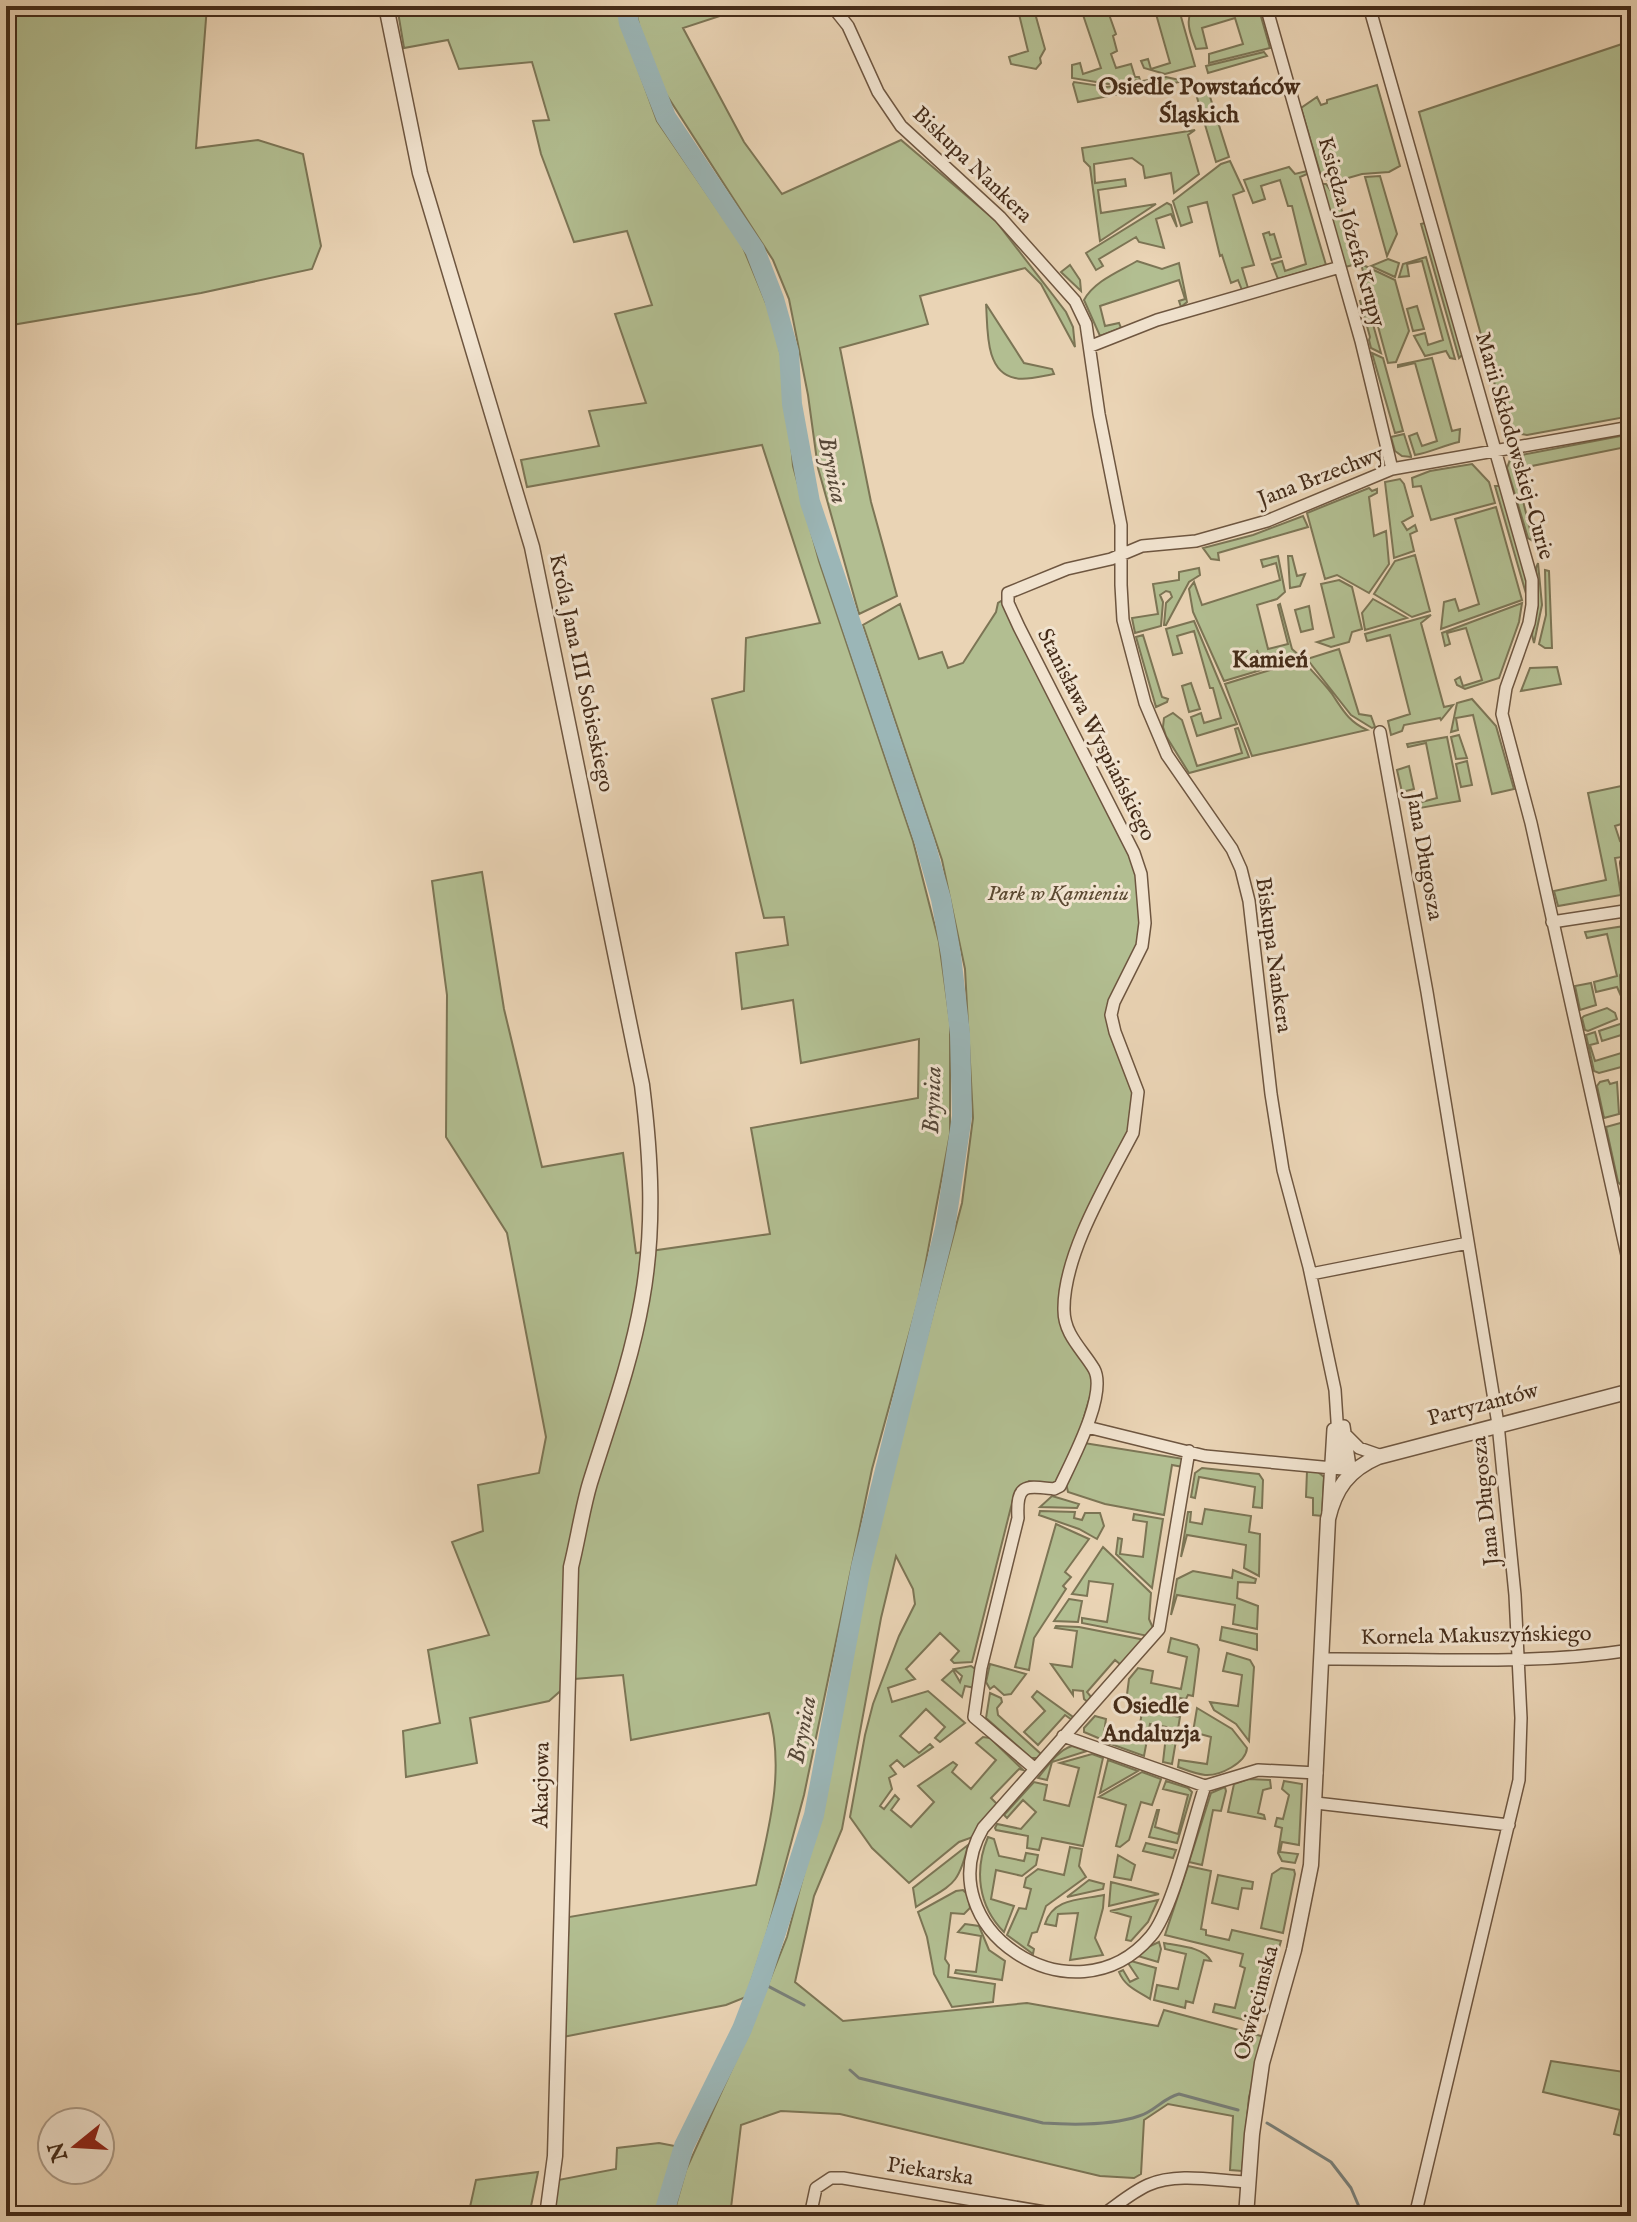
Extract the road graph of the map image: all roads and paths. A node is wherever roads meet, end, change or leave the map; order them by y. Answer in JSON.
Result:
{"nodes":[{"id":1,"x":386,"y":6,"type":"edge"},
{"id":2,"x":833,"y":6,"type":"edge"},
{"id":3,"x":1266,"y":6,"type":"edge"},
{"id":4,"x":1369,"y":6,"type":"edge"},
{"id":5,"x":1340,"y":267,"type":"junction"},
{"id":6,"x":1091,"y":346,"type":"junction"},
{"id":7,"x":1631,"y":427,"type":"edge"},
{"id":8,"x":1495,"y":451,"type":"junction"},
{"id":9,"x":1392,"y":469,"type":"junction"},
{"id":10,"x":1122,"y":555,"type":"junction"},
{"id":11,"x":1380,"y":732,"type":"dead end"},
{"id":12,"x":1631,"y":853,"type":"edge"},
{"id":13,"x":1631,"y":909,"type":"edge"},
{"id":14,"x":1552,"y":922,"type":"junction"},
{"id":15,"x":1468,"y":1243,"type":"junction"},
{"id":16,"x":1631,"y":1273,"type":"edge"},
{"id":17,"x":1311,"y":1274,"type":"junction"},
{"id":18,"x":629,"y":1362,"type":"joint"},
{"id":19,"x":1631,"y":1391,"type":"edge"},
{"id":20,"x":1336,"y":1406,"type":"junction"},
{"id":21,"x":1498,"y":1424,"type":"junction"},
{"id":22,"x":1087,"y":1427,"type":"junction"},
{"id":23,"x":1346,"y":1436,"type":"junction"},
{"id":24,"x":1189,"y":1451,"type":"junction"},
{"id":25,"x":1382,"y":1456,"type":"junction"},
{"id":26,"x":1340,"y":1469,"type":"junction"},
{"id":27,"x":1328,"y":1519,"type":"junction"},
{"id":28,"x":1631,"y":1650,"type":"edge"},
{"id":29,"x":1321,"y":1659,"type":"junction"},
{"id":30,"x":1518,"y":1659,"type":"junction"},
{"id":31,"x":1063,"y":1736,"type":"junction"},
{"id":32,"x":1034,"y":1768,"type":"junction"},
{"id":33,"x":1317,"y":1773,"type":"junction"},
{"id":34,"x":1205,"y":1786,"type":"junction"},
{"id":35,"x":1316,"y":1803,"type":"junction"},
{"id":36,"x":1509,"y":1825,"type":"junction"},
{"id":37,"x":1249,"y":2182,"type":"junction"},
{"id":38,"x":547,"y":2216,"type":"edge"},
{"id":39,"x":810,"y":2216,"type":"edge"},
{"id":40,"x":1068,"y":2216,"type":"edge"},
{"id":41,"x":1101,"y":2216,"type":"edge"},
{"id":42,"x":1246,"y":2216,"type":"edge"},
{"id":43,"x":1415,"y":2216,"type":"edge"}],
"edges":[{"from":1,"to":18,"type":"street","name":"Króla Jana III Sobieskiego"},
{"from":2,"to":6,"type":"street","name":"Biskupa Nankera"},
{"from":3,"to":5,"type":"street","name":"Księdza Józefa Krupy"},
{"from":4,"to":8,"type":"street","name":"Marii Skłodowskiej-Curie"},
{"from":5,"to":6,"type":"street"},
{"from":5,"to":9,"type":"street","name":"Księdza Józefa Krupy"},
{"from":6,"to":10,"type":"street","name":"Biskupa Nankera"},
{"from":7,"to":8,"type":"street","name":"Jana Brzechwy"},
{"from":8,"to":9,"type":"street","name":"Jana Brzechwy"},
{"from":8,"to":14,"type":"street","name":"Marii Skłodowskiej-Curie"},
{"from":9,"to":10,"type":"street","name":"Jana Brzechwy"},
{"from":10,"to":17,"type":"street","name":"Biskupa Nankera"},
{"from":10,"to":22,"type":"street","name":"Stanisława Wyspiańskiego"},
{"from":11,"to":15,"type":"street","name":"Jana Długosza"},
{"from":12,"to":13,"type":"street"},
{"from":13,"to":14,"type":"street"},
{"from":14,"to":16,"type":"street","name":"Marii Skłodowskiej-Curie"},
{"from":15,"to":17,"type":"street"},
{"from":15,"to":21,"type":"street","name":"Jana Długosza"},
{"from":17,"to":20,"type":"street","name":"Biskupa Nankera"},
{"from":18,"to":38,"type":"street","name":"Akacjowa"},
{"from":19,"to":21,"type":"street","name":"Partyzantów"},
{"from":20,"to":23,"type":"street","name":"Biskupa Nankera"},
{"from":20,"to":26,"type":"street","name":"Biskupa Nankera"},
{"from":21,"to":25,"type":"street","name":"Partyzantów"},
{"from":21,"to":30,"type":"street","name":"Jana Długosza"},
{"from":22,"to":24,"type":"street"},
{"from":22,"to":32,"type":"street","name":"Stanisława Wyspiańskiego"},
{"from":23,"to":25,"type":"street"},
{"from":23,"to":26,"type":"street","name":"Biskupa Nankera"},
{"from":24,"to":26,"type":"street"},
{"from":24,"to":31,"type":"street"},
{"from":25,"to":26,"type":"street","name":"Partyzantów"},
{"from":26,"to":27,"type":"street","name":"Oświęcimska"},
{"from":26,"to":27,"type":"street","name":"Oświęcimska"},
{"from":27,"to":29,"type":"street","name":"Oświęcimska"},
{"from":28,"to":30,"type":"street","name":"Kornela Makuszyńskiego"},
{"from":29,"to":30,"type":"street","name":"Kornela Makuszyńskiego"},
{"from":29,"to":33,"type":"street","name":"Oświęcimska"},
{"from":30,"to":36,"type":"street","name":"Jana Długosza"},
{"from":31,"to":32,"type":"street"},
{"from":31,"to":34,"type":"street"},
{"from":32,"to":34,"type":"street"},
{"from":33,"to":34,"type":"street"},
{"from":33,"to":35,"type":"street","name":"Oświęcimska"},
{"from":35,"to":36,"type":"street"},
{"from":35,"to":37,"type":"street","name":"Oświęcimska"},
{"from":36,"to":43,"type":"street","name":"Jana Długosza"},
{"from":37,"to":41,"type":"street"},
{"from":37,"to":42,"type":"street","name":"Oświęcimska"},
{"from":39,"to":40,"type":"street","name":"Piekarska"}]}
